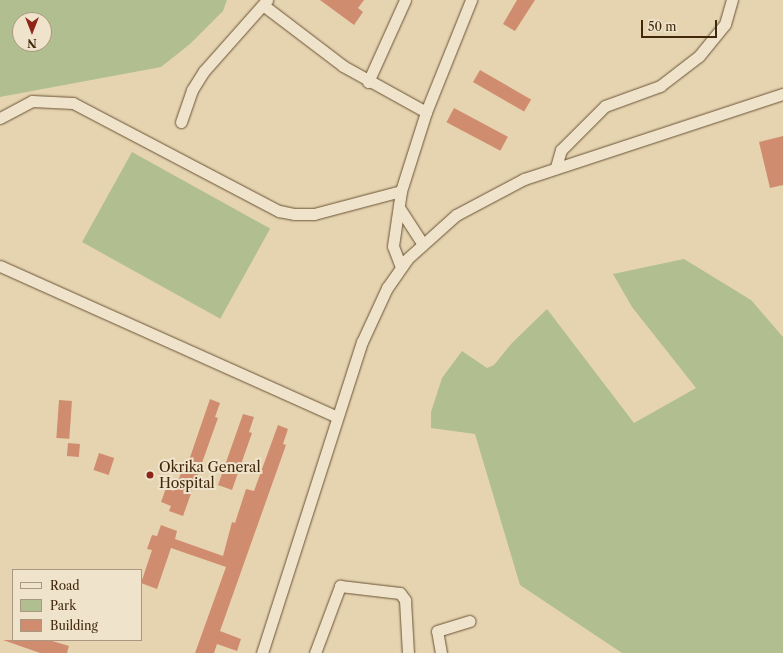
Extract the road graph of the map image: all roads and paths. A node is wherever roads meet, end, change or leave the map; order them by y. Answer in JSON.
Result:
{"nodes":[{"id":1,"x":405,"y":0,"type":"edge"},
{"id":2,"x":471,"y":0,"type":"edge"},
{"id":3,"x":732,"y":0,"type":"edge"},
{"id":4,"x":265,"y":3,"type":"edge"},
{"id":5,"x":368,"y":82,"type":"junction"},
{"id":6,"x":783,"y":94,"type":"edge"},
{"id":7,"x":426,"y":112,"type":"junction"},
{"id":8,"x":0,"y":118,"type":"edge"},
{"id":9,"x":182,"y":122,"type":"dead end"},
{"id":10,"x":556,"y":167,"type":"junction"},
{"id":11,"x":401,"y":191,"type":"junction"},
{"id":12,"x":400,"y":209,"type":"junction"},
{"id":13,"x":422,"y":243,"type":"junction"},
{"id":14,"x":0,"y":266,"type":"edge"},
{"id":15,"x":401,"y":267,"type":"junction"},
{"id":16,"x":337,"y":417,"type":"junction"},
{"id":17,"x":470,"y":621,"type":"dead end"},
{"id":18,"x":262,"y":653,"type":"edge"},
{"id":19,"x":315,"y":653,"type":"edge"},
{"id":20,"x":408,"y":653,"type":"edge"},
{"id":21,"x":441,"y":653,"type":"edge"}],
"edges":[{"from":1,"to":5,"type":"street"},
{"from":2,"to":7,"type":"street"},
{"from":3,"to":10,"type":"street"},
{"from":4,"to":5,"type":"street"},
{"from":4,"to":9,"type":"street"},
{"from":5,"to":7,"type":"street"},
{"from":6,"to":10,"type":"street"},
{"from":7,"to":11,"type":"street"},
{"from":8,"to":11,"type":"street"},
{"from":10,"to":13,"type":"street"},
{"from":11,"to":12,"type":"street"},
{"from":12,"to":13,"type":"street"},
{"from":12,"to":15,"type":"street"},
{"from":13,"to":15,"type":"street"},
{"from":14,"to":16,"type":"street"},
{"from":15,"to":16,"type":"street"},
{"from":16,"to":18,"type":"street"},
{"from":17,"to":21,"type":"street"},
{"from":19,"to":20,"type":"street"}]}
